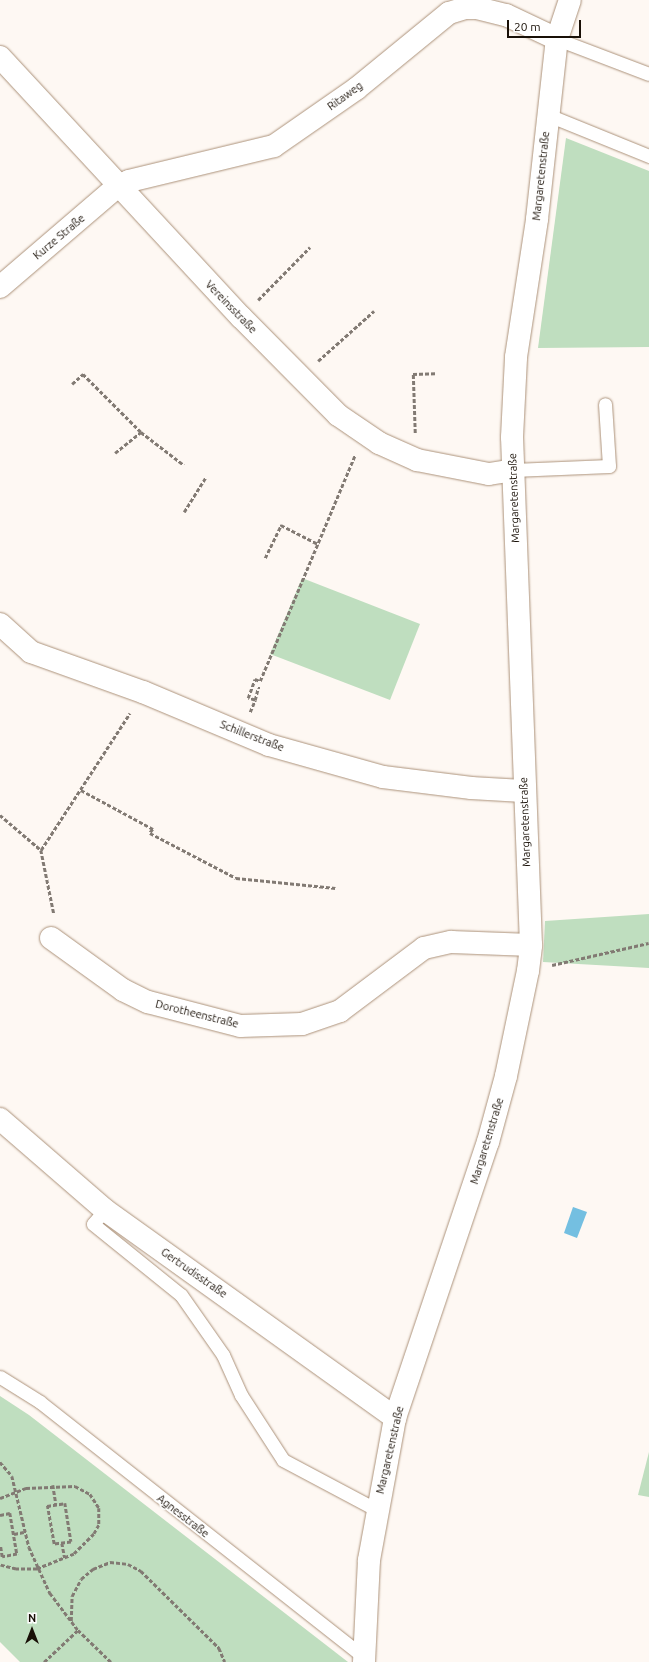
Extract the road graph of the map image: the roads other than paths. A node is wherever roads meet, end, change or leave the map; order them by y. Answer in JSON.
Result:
{"nodes":[{"id":1,"x":570,"y":0,"type":"edge"},
{"id":2,"x":557,"y":39,"type":"junction"},
{"id":3,"x":0,"y":57,"type":"edge"},
{"id":4,"x":649,"y":74,"type":"edge"},
{"id":5,"x":548,"y":115,"type":"junction"},
{"id":6,"x":649,"y":156,"type":"edge"},
{"id":7,"x":118,"y":186,"type":"junction"},
{"id":8,"x":0,"y":287,"type":"edge"},
{"id":9,"x":605,"y":404,"type":"dead end"},
{"id":10,"x":513,"y":470,"type":"junction"},
{"id":11,"x":0,"y":624,"type":"edge"},
{"id":12,"x":523,"y":791,"type":"junction"},
{"id":13,"x":51,"y":938,"type":"dead end"},
{"id":14,"x":530,"y":945,"type":"junction"},
{"id":15,"x":0,"y":1119,"type":"edge"},
{"id":16,"x":105,"y":1210,"type":"junction"},
{"id":17,"x":0,"y":1377,"type":"edge"},
{"id":18,"x":395,"y":1418,"type":"junction"},
{"id":19,"x":377,"y":1510,"type":"junction"},
{"id":20,"x":366,"y":1660,"type":"edge"}],
"edges":[{"from":1,"to":2,"type":"street","name":"Margaretenstraße"},
{"from":2,"to":4,"type":"lane"},
{"from":2,"to":5,"type":"street","name":"Margaretenstraße"},
{"from":2,"to":7,"type":"street","name":"Ritaweg"},
{"from":3,"to":7,"type":"street","name":"Vereinsstraße"},
{"from":5,"to":6,"type":"lane","name":"Margaretenstraße"},
{"from":5,"to":10,"type":"street","name":"Margaretenstraße"},
{"from":7,"to":8,"type":"street","name":"Kurze Straße"},
{"from":7,"to":10,"type":"street","name":"Vereinsstraße"},
{"from":9,"to":10,"type":"lane"},
{"from":10,"to":12,"type":"street","name":"Margaretenstraße"},
{"from":11,"to":12,"type":"street","name":"Schillerstraße"},
{"from":12,"to":14,"type":"street","name":"Margaretenstraße"},
{"from":13,"to":14,"type":"street","name":"Dorotheenstraße"},
{"from":14,"to":18,"type":"street","name":"Margaretenstraße"},
{"from":15,"to":16,"type":"street","name":"Gertrudisstraße"},
{"from":16,"to":18,"type":"street","name":"Gertrudisstraße"},
{"from":16,"to":19,"type":"lane","name":"Margaretenstraße"},
{"from":17,"to":20,"type":"lane","name":"Agnesstraße"},
{"from":18,"to":19,"type":"street","name":"Margaretenstraße"},
{"from":19,"to":20,"type":"street","name":"Margaretenstraße"}]}
